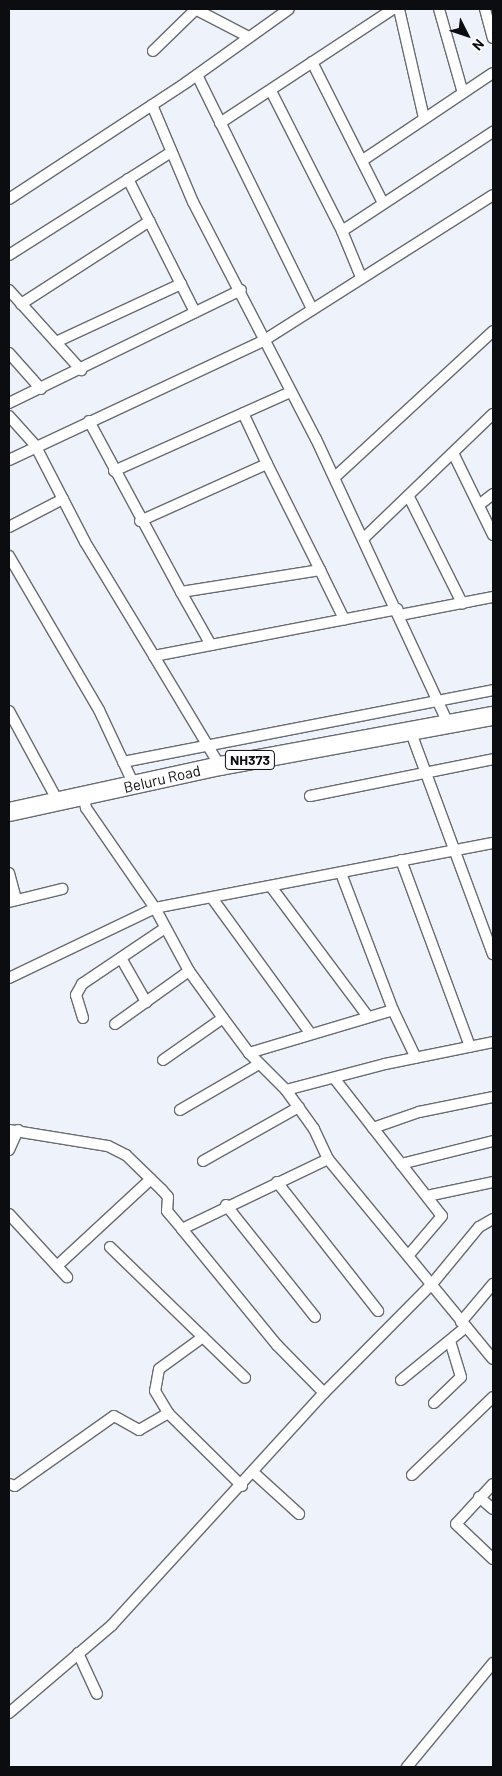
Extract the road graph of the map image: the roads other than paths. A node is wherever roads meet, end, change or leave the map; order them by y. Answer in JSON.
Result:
{"nodes":[{"id":1,"x":195,"y":9,"type":"edge"},
{"id":2,"x":289,"y":9,"type":"edge"},
{"id":3,"x":393,"y":9,"type":"edge"},
{"id":4,"x":400,"y":9,"type":"edge"},
{"id":5,"x":439,"y":9,"type":"edge"},
{"id":6,"x":485,"y":9,"type":"edge"},
{"id":7,"x":249,"y":38,"type":"junction"},
{"id":8,"x":493,"y":38,"type":"edge"},
{"id":9,"x":153,"y":51,"type":"dead end"},
{"id":10,"x":312,"y":62,"type":"junction"},
{"id":11,"x":493,"y":74,"type":"edge"},
{"id":12,"x":197,"y":75,"type":"junction"},
{"id":13,"x":271,"y":91,"type":"junction"},
{"id":14,"x":463,"y":93,"type":"junction"},
{"id":15,"x":152,"y":105,"type":"junction"},
{"id":16,"x":424,"y":118,"type":"junction"},
{"id":17,"x":220,"y":123,"type":"junction"},
{"id":18,"x":493,"y":132,"type":"edge"},
{"id":19,"x":171,"y":152,"type":"junction"},
{"id":20,"x":363,"y":160,"type":"junction"},
{"id":21,"x":128,"y":179,"type":"junction"},
{"id":22,"x":493,"y":195,"type":"edge"},
{"id":23,"x":9,"y":199,"type":"edge"},
{"id":24,"x":382,"y":201,"type":"junction"},
{"id":25,"x":150,"y":221,"type":"junction"},
{"id":26,"x":342,"y":231,"type":"junction"},
{"id":27,"x":9,"y":255,"type":"edge"},
{"id":28,"x":361,"y":277,"type":"junction"},
{"id":29,"x":181,"y":284,"type":"junction"},
{"id":30,"x":9,"y":290,"type":"edge"},
{"id":31,"x":241,"y":290,"type":"junction"},
{"id":32,"x":22,"y":304,"type":"junction"},
{"id":33,"x":312,"y":309,"type":"junction"},
{"id":34,"x":196,"y":312,"type":"junction"},
{"id":35,"x":493,"y":332,"type":"edge"},
{"id":36,"x":263,"y":341,"type":"junction"},
{"id":37,"x":56,"y":342,"type":"junction"},
{"id":38,"x":9,"y":353,"type":"edge"},
{"id":39,"x":81,"y":370,"type":"junction"},
{"id":40,"x":41,"y":389,"type":"junction"},
{"id":41,"x":291,"y":392,"type":"junction"},
{"id":42,"x":9,"y":403,"type":"edge"},
{"id":43,"x":243,"y":413,"type":"junction"},
{"id":44,"x":493,"y":414,"type":"edge"},
{"id":45,"x":9,"y":416,"type":"edge"},
{"id":46,"x":89,"y":421,"type":"junction"},
{"id":47,"x":35,"y":445,"type":"junction"},
{"id":48,"x":454,"y":455,"type":"junction"},
{"id":49,"x":9,"y":460,"type":"edge"},
{"id":50,"x":267,"y":464,"type":"junction"},
{"id":51,"x":114,"y":471,"type":"junction"},
{"id":52,"x":335,"y":477,"type":"junction"},
{"id":53,"x":493,"y":494,"type":"edge"},
{"id":54,"x":409,"y":497,"type":"junction"},
{"id":55,"x":63,"y":499,"type":"junction"},
{"id":56,"x":479,"y":505,"type":"junction"},
{"id":57,"x":140,"y":521,"type":"junction"},
{"id":58,"x":9,"y":527,"type":"edge"},
{"id":59,"x":493,"y":535,"type":"edge"},
{"id":60,"x":364,"y":538,"type":"junction"},
{"id":61,"x":9,"y":556,"type":"edge"},
{"id":62,"x":320,"y":570,"type":"junction"},
{"id":63,"x":181,"y":592,"type":"junction"},
{"id":64,"x":493,"y":598,"type":"edge"},
{"id":65,"x":462,"y":603,"type":"junction"},
{"id":66,"x":398,"y":612,"type":"junction"},
{"id":67,"x":344,"y":619,"type":"junction"},
{"id":68,"x":211,"y":645,"type":"junction"},
{"id":69,"x":154,"y":656,"type":"junction"},
{"id":70,"x":493,"y":690,"type":"edge"},
{"id":71,"x":438,"y":701,"type":"junction"},
{"id":72,"x":9,"y":711,"type":"edge"},
{"id":73,"x":493,"y":716,"type":"edge"},
{"id":74,"x":448,"y":723,"type":"junction"},
{"id":75,"x":410,"y":730,"type":"junction"},
{"id":76,"x":208,"y":746,"type":"junction"},
{"id":77,"x":493,"y":759,"type":"edge"},
{"id":78,"x":123,"y":762,"type":"junction"},
{"id":79,"x":220,"y":766,"type":"junction"},
{"id":80,"x":425,"y":773,"type":"junction"},
{"id":81,"x":134,"y":785,"type":"junction"},
{"id":82,"x":310,"y":796,"type":"dead end"},
{"id":83,"x":84,"y":797,"type":"junction"},
{"id":84,"x":59,"y":803,"type":"junction"},
{"id":85,"x":9,"y":812,"type":"edge"},
{"id":86,"x":493,"y":842,"type":"edge"},
{"id":87,"x":454,"y":852,"type":"junction"},
{"id":88,"x":401,"y":860,"type":"junction"},
{"id":89,"x":9,"y":873,"type":"edge"},
{"id":90,"x":341,"y":873,"type":"junction"},
{"id":91,"x":272,"y":888,"type":"junction"},
{"id":92,"x":62,"y":889,"type":"dead end"},
{"id":93,"x":212,"y":898,"type":"junction"},
{"id":94,"x":12,"y":901,"type":"edge"},
{"id":95,"x":155,"y":908,"type":"junction"},
{"id":96,"x":165,"y":928,"type":"junction"},
{"id":97,"x":493,"y":954,"type":"edge"},
{"id":98,"x":121,"y":958,"type":"junction"},
{"id":99,"x":189,"y":971,"type":"junction"},
{"id":100,"x":9,"y":978,"type":"edge"},
{"id":101,"x":146,"y":1002,"type":"junction"},
{"id":102,"x":393,"y":1010,"type":"junction"},
{"id":103,"x":368,"y":1017,"type":"junction"},
{"id":104,"x":82,"y":1018,"type":"dead end"},
{"id":105,"x":222,"y":1018,"type":"junction"},
{"id":106,"x":116,"y":1024,"type":"dead end"},
{"id":107,"x":310,"y":1033,"type":"junction"},
{"id":108,"x":493,"y":1042,"type":"edge"},
{"id":109,"x":470,"y":1047,"type":"junction"},
{"id":110,"x":249,"y":1052,"type":"junction"},
{"id":111,"x":416,"y":1058,"type":"junction"},
{"id":112,"x":162,"y":1060,"type":"dead end"},
{"id":113,"x":259,"y":1064,"type":"junction"},
{"id":114,"x":334,"y":1078,"type":"junction"},
{"id":115,"x":286,"y":1090,"type":"junction"},
{"id":116,"x":493,"y":1097,"type":"edge"},
{"id":117,"x":298,"y":1107,"type":"junction"},
{"id":118,"x":180,"y":1110,"type":"dead end"},
{"id":119,"x":373,"y":1128,"type":"junction"},
{"id":120,"x":13,"y":1130,"type":"edge"},
{"id":121,"x":493,"y":1141,"type":"edge"},
{"id":122,"x":9,"y":1150,"type":"edge"},
{"id":123,"x":328,"y":1159,"type":"junction"},
{"id":124,"x":203,"y":1161,"type":"dead end"},
{"id":125,"x":401,"y":1164,"type":"junction"},
{"id":126,"x":151,"y":1179,"type":"junction"},
{"id":127,"x":277,"y":1182,"type":"junction"},
{"id":128,"x":493,"y":1182,"type":"edge"},
{"id":129,"x":427,"y":1196,"type":"junction"},
{"id":130,"x":226,"y":1205,"type":"junction"},
{"id":131,"x":9,"y":1214,"type":"edge"},
{"id":132,"x":493,"y":1219,"type":"edge"},
{"id":133,"x":182,"y":1229,"type":"junction"},
{"id":134,"x":110,"y":1247,"type":"dead end"},
{"id":135,"x":408,"y":1256,"type":"junction"},
{"id":136,"x":57,"y":1266,"type":"junction"},
{"id":137,"x":67,"y":1277,"type":"dead end"},
{"id":138,"x":432,"y":1284,"type":"junction"},
{"id":139,"x":493,"y":1284,"type":"edge"},
{"id":140,"x":378,"y":1311,"type":"dead end"},
{"id":141,"x":315,"y":1318,"type":"dead end"},
{"id":142,"x":463,"y":1325,"type":"junction"},
{"id":143,"x":203,"y":1336,"type":"junction"},
{"id":144,"x":450,"y":1342,"type":"junction"},
{"id":145,"x":493,"y":1359,"type":"edge"},
{"id":146,"x":245,"y":1378,"type":"dead end"},
{"id":147,"x":402,"y":1380,"type":"dead end"},
{"id":148,"x":324,"y":1393,"type":"junction"},
{"id":149,"x":493,"y":1397,"type":"edge"},
{"id":150,"x":434,"y":1403,"type":"dead end"},
{"id":151,"x":168,"y":1413,"type":"junction"},
{"id":152,"x":254,"y":1473,"type":"junction"},
{"id":153,"x":412,"y":1475,"type":"dead end"},
{"id":154,"x":9,"y":1484,"type":"edge"},
{"id":155,"x":493,"y":1484,"type":"edge"},
{"id":156,"x":242,"y":1486,"type":"junction"},
{"id":157,"x":480,"y":1497,"type":"junction"},
{"id":158,"x":493,"y":1508,"type":"edge"},
{"id":159,"x":299,"y":1514,"type":"dead end"},
{"id":160,"x":493,"y":1559,"type":"edge"},
{"id":161,"x":78,"y":1653,"type":"junction"},
{"id":162,"x":493,"y":1663,"type":"edge"},
{"id":163,"x":97,"y":1694,"type":"dead end"},
{"id":164,"x":9,"y":1713,"type":"edge"},
{"id":165,"x":407,"y":1767,"type":"edge"}],
"edges":[{"from":1,"to":7,"type":"street"},
{"from":1,"to":9,"type":"street"},
{"from":2,"to":7,"type":"street"},
{"from":3,"to":10,"type":"street"},
{"from":4,"to":16,"type":"street"},
{"from":5,"to":14,"type":"street"},
{"from":6,"to":8,"type":"street"},
{"from":7,"to":12,"type":"street"},
{"from":10,"to":13,"type":"street"},
{"from":10,"to":20,"type":"street"},
{"from":11,"to":14,"type":"street"},
{"from":12,"to":15,"type":"street"},
{"from":12,"to":17,"type":"street"},
{"from":13,"to":17,"type":"street"},
{"from":13,"to":26,"type":"street"},
{"from":14,"to":16,"type":"street"},
{"from":15,"to":19,"type":"street"},
{"from":15,"to":23,"type":"street"},
{"from":16,"to":20,"type":"street"},
{"from":17,"to":33,"type":"street"},
{"from":18,"to":24,"type":"street"},
{"from":19,"to":21,"type":"street"},
{"from":19,"to":31,"type":"street"},
{"from":20,"to":24,"type":"street"},
{"from":21,"to":25,"type":"street"},
{"from":21,"to":27,"type":"street"},
{"from":22,"to":28,"type":"street"},
{"from":24,"to":26,"type":"street"},
{"from":25,"to":29,"type":"street"},
{"from":25,"to":32,"type":"street"},
{"from":26,"to":28,"type":"street"},
{"from":28,"to":33,"type":"street"},
{"from":29,"to":34,"type":"street"},
{"from":29,"to":37,"type":"street"},
{"from":30,"to":32,"type":"street"},
{"from":31,"to":34,"type":"street"},
{"from":31,"to":36,"type":"street"},
{"from":32,"to":37,"type":"street"},
{"from":33,"to":36,"type":"street"},
{"from":34,"to":39,"type":"street"},
{"from":35,"to":52,"type":"street"},
{"from":36,"to":41,"type":"street"},
{"from":36,"to":46,"type":"street"},
{"from":37,"to":39,"type":"street"},
{"from":38,"to":40,"type":"street"},
{"from":39,"to":40,"type":"street"},
{"from":40,"to":42,"type":"street"},
{"from":41,"to":43,"type":"street"},
{"from":41,"to":52,"type":"street"},
{"from":43,"to":50,"type":"street"},
{"from":43,"to":51,"type":"street"},
{"from":44,"to":48,"type":"street"},
{"from":45,"to":47,"type":"street"},
{"from":46,"to":47,"type":"street"},
{"from":46,"to":51,"type":"street"},
{"from":47,"to":49,"type":"street"},
{"from":47,"to":55,"type":"street"},
{"from":48,"to":54,"type":"street"},
{"from":48,"to":56,"type":"street"},
{"from":50,"to":57,"type":"street"},
{"from":50,"to":62,"type":"street"},
{"from":51,"to":57,"type":"street"},
{"from":52,"to":60,"type":"street"},
{"from":53,"to":56,"type":"street"},
{"from":54,"to":60,"type":"street"},
{"from":54,"to":65,"type":"street"},
{"from":55,"to":58,"type":"street"},
{"from":55,"to":69,"type":"street"},
{"from":56,"to":59,"type":"street"},
{"from":57,"to":63,"type":"street"},
{"from":60,"to":66,"type":"street"},
{"from":61,"to":78,"type":"street"},
{"from":62,"to":63,"type":"street"},
{"from":62,"to":67,"type":"street"},
{"from":63,"to":68,"type":"street"},
{"from":64,"to":65,"type":"street"},
{"from":65,"to":66,"type":"street"},
{"from":66,"to":67,"type":"street"},
{"from":66,"to":71,"type":"street"},
{"from":67,"to":68,"type":"street"},
{"from":68,"to":69,"type":"street"},
{"from":69,"to":76,"type":"street"},
{"from":70,"to":71,"type":"street"},
{"from":71,"to":74,"type":"street"},
{"from":71,"to":76,"type":"street"},
{"from":72,"to":84,"type":"street"},
{"from":73,"to":74,"type":"highway","name":"Beluru Road","number":"NH373"},
{"from":74,"to":75,"type":"highway","name":"Beluru Road","number":"NH373"},
{"from":75,"to":79,"type":"highway","name":"Beluru Road","number":"NH373"},
{"from":75,"to":80,"type":"street"},
{"from":76,"to":78,"type":"street"},
{"from":76,"to":79,"type":"street"},
{"from":77,"to":80,"type":"street"},
{"from":78,"to":81,"type":"street"},
{"from":79,"to":81,"type":"highway","name":"Beluru Road","number":"NH373"},
{"from":80,"to":82,"type":"street"},
{"from":80,"to":87,"type":"street"},
{"from":81,"to":83,"type":"highway","name":"Beluru Road","number":"NH373"},
{"from":83,"to":84,"type":"highway","name":"Beluru Road","number":"NH373"},
{"from":83,"to":95,"type":"street"},
{"from":84,"to":85,"type":"highway","name":"Beluru Road","number":"NH373"},
{"from":86,"to":87,"type":"street"},
{"from":87,"to":88,"type":"street"},
{"from":87,"to":97,"type":"street"},
{"from":88,"to":90,"type":"street"},
{"from":88,"to":109,"type":"street"},
{"from":89,"to":94,"type":"street"},
{"from":90,"to":91,"type":"street"},
{"from":90,"to":102,"type":"street"},
{"from":91,"to":93,"type":"street"},
{"from":91,"to":103,"type":"street"},
{"from":92,"to":94,"type":"street"},
{"from":93,"to":95,"type":"street"},
{"from":93,"to":107,"type":"street"},
{"from":95,"to":96,"type":"street"},
{"from":95,"to":100,"type":"street"},
{"from":96,"to":98,"type":"street"},
{"from":96,"to":99,"type":"street"},
{"from":98,"to":101,"type":"street"},
{"from":98,"to":104,"type":"street"},
{"from":99,"to":101,"type":"street"},
{"from":99,"to":105,"type":"street"},
{"from":101,"to":106,"type":"street"},
{"from":102,"to":103,"type":"street"},
{"from":102,"to":111,"type":"street"},
{"from":103,"to":107,"type":"street"},
{"from":105,"to":110,"type":"street"},
{"from":105,"to":112,"type":"street"},
{"from":107,"to":110,"type":"street"},
{"from":108,"to":109,"type":"street"},
{"from":109,"to":111,"type":"street"},
{"from":110,"to":113,"type":"street"},
{"from":111,"to":114,"type":"street"},
{"from":113,"to":115,"type":"street"},
{"from":113,"to":118,"type":"street"},
{"from":114,"to":115,"type":"street"},
{"from":114,"to":119,"type":"street"},
{"from":115,"to":117,"type":"street"},
{"from":116,"to":119,"type":"street"},
{"from":117,"to":123,"type":"street"},
{"from":117,"to":124,"type":"street"},
{"from":119,"to":125,"type":"street"},
{"from":120,"to":122,"type":"street"},
{"from":120,"to":126,"type":"street"},
{"from":121,"to":125,"type":"street"},
{"from":123,"to":127,"type":"street"},
{"from":123,"to":135,"type":"street"},
{"from":125,"to":129,"type":"street"},
{"from":126,"to":133,"type":"street"},
{"from":126,"to":136,"type":"street"},
{"from":127,"to":130,"type":"street"},
{"from":127,"to":140,"type":"street"},
{"from":128,"to":129,"type":"street"},
{"from":129,"to":135,"type":"street"},
{"from":130,"to":133,"type":"street"},
{"from":130,"to":141,"type":"street"},
{"from":131,"to":136,"type":"street"},
{"from":132,"to":138,"type":"street"},
{"from":133,"to":148,"type":"street"},
{"from":134,"to":143,"type":"street"},
{"from":135,"to":138,"type":"street"},
{"from":136,"to":137,"type":"street"},
{"from":138,"to":142,"type":"street"},
{"from":138,"to":148,"type":"street"},
{"from":139,"to":142,"type":"street"},
{"from":142,"to":144,"type":"street"},
{"from":142,"to":145,"type":"street"},
{"from":143,"to":146,"type":"street"},
{"from":143,"to":151,"type":"street"},
{"from":144,"to":147,"type":"street"},
{"from":144,"to":150,"type":"street"},
{"from":148,"to":152,"type":"street"},
{"from":149,"to":153,"type":"street"},
{"from":151,"to":154,"type":"street"},
{"from":151,"to":156,"type":"street"},
{"from":152,"to":156,"type":"street"},
{"from":152,"to":159,"type":"street"},
{"from":155,"to":157,"type":"street"},
{"from":156,"to":161,"type":"street"},
{"from":157,"to":158,"type":"street"},
{"from":157,"to":160,"type":"street"},
{"from":161,"to":163,"type":"street"},
{"from":161,"to":164,"type":"street"},
{"from":162,"to":165,"type":"street"}]}
